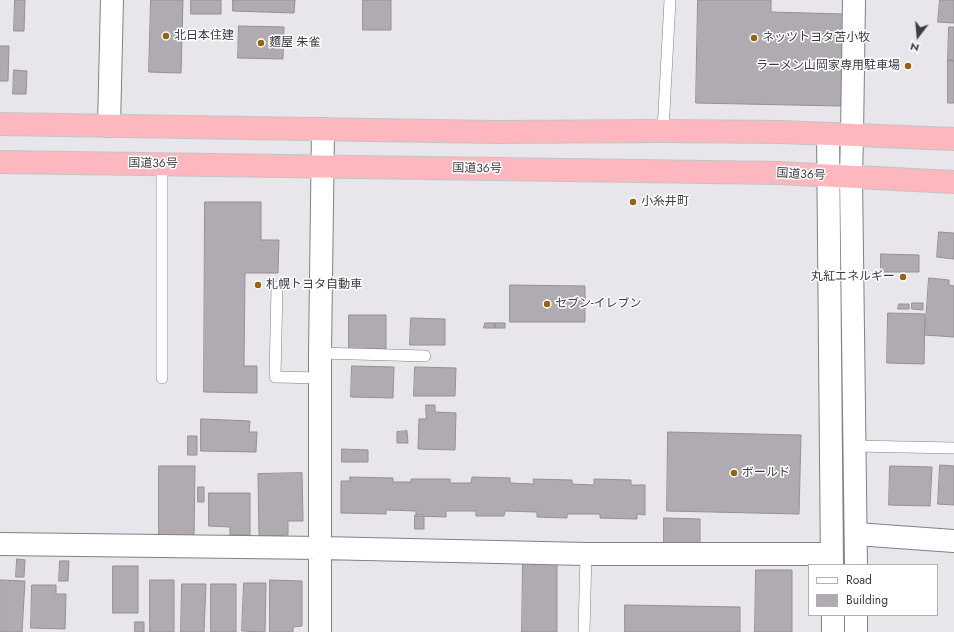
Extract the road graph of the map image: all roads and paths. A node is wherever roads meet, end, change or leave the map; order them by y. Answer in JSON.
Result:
{"nodes":[{"id":1,"x":112,"y":0,"type":"edge"},
{"id":2,"x":670,"y":0,"type":"edge"},
{"id":3,"x":854,"y":0,"type":"edge"},
{"id":4,"x":0,"y":124,"type":"edge"},
{"id":5,"x":109,"y":126,"type":"junction"},
{"id":6,"x":323,"y":129,"type":"junction"},
{"id":7,"x":663,"y":131,"type":"junction"},
{"id":8,"x":828,"y":134,"type":"junction"},
{"id":9,"x":852,"y":135,"type":"junction"},
{"id":10,"x":954,"y":139,"type":"edge"},
{"id":11,"x":0,"y":162,"type":"edge"},
{"id":12,"x":162,"y":164,"type":"junction"},
{"id":13,"x":322,"y":167,"type":"junction"},
{"id":14,"x":829,"y":176,"type":"junction"},
{"id":15,"x":851,"y":176,"type":"junction"},
{"id":16,"x":954,"y":182,"type":"edge"},
{"id":17,"x":277,"y":287,"type":"dead end"},
{"id":18,"x":320,"y":353,"type":"junction"},
{"id":19,"x":425,"y":356,"type":"dead end"},
{"id":20,"x":162,"y":378,"type":"dead end"},
{"id":21,"x":320,"y":378,"type":"junction"},
{"id":22,"x":855,"y":446,"type":"junction"},
{"id":23,"x":954,"y":448,"type":"edge"},
{"id":24,"x":856,"y":534,"type":"junction"},
{"id":25,"x":954,"y":541,"type":"edge"},
{"id":26,"x":0,"y":544,"type":"edge"},
{"id":27,"x":321,"y":548,"type":"junction"},
{"id":28,"x":586,"y":554,"type":"junction"},
{"id":29,"x":832,"y":560,"type":"edge"},
{"id":30,"x":856,"y":564,"type":"edge"},
{"id":31,"x":833,"y":616,"type":"edge"},
{"id":32,"x":856,"y":616,"type":"edge"},
{"id":33,"x":320,"y":632,"type":"edge"},
{"id":34,"x":584,"y":632,"type":"edge"},
{"id":35,"x":833,"y":632,"type":"edge"},
{"id":36,"x":856,"y":632,"type":"edge"}],
"edges":[{"from":1,"to":5,"type":"street"},
{"from":2,"to":7,"type":"lane"},
{"from":3,"to":9,"type":"street"},
{"from":4,"to":5,"type":"highway"},
{"from":5,"to":6,"type":"highway"},
{"from":6,"to":7,"type":"highway"},
{"from":6,"to":13,"type":"street"},
{"from":7,"to":8,"type":"highway"},
{"from":8,"to":9,"type":"highway"},
{"from":8,"to":14,"type":"street"},
{"from":9,"to":10,"type":"highway"},
{"from":9,"to":15,"type":"street"},
{"from":11,"to":12,"type":"highway","name":"国道36号"},
{"from":12,"to":13,"type":"highway","name":"国道36号"},
{"from":12,"to":20,"type":"lane"},
{"from":13,"to":14,"type":"highway","name":"国道36号"},
{"from":13,"to":18,"type":"street"},
{"from":14,"to":15,"type":"highway","name":"国道36号"},
{"from":14,"to":29,"type":"street"},
{"from":15,"to":16,"type":"highway","name":"国道36号"},
{"from":15,"to":22,"type":"street"},
{"from":17,"to":21,"type":"lane"},
{"from":18,"to":19,"type":"lane"},
{"from":18,"to":21,"type":"street"},
{"from":21,"to":27,"type":"street"},
{"from":22,"to":23,"type":"lane"},
{"from":22,"to":24,"type":"street"},
{"from":24,"to":25,"type":"street"},
{"from":24,"to":30,"type":"street"},
{"from":26,"to":27,"type":"street"},
{"from":27,"to":28,"type":"street"},
{"from":27,"to":33,"type":"street"},
{"from":28,"to":29,"type":"street"},
{"from":28,"to":34,"type":"lane"},
{"from":31,"to":35,"type":"street"},
{"from":32,"to":36,"type":"street"}]}
